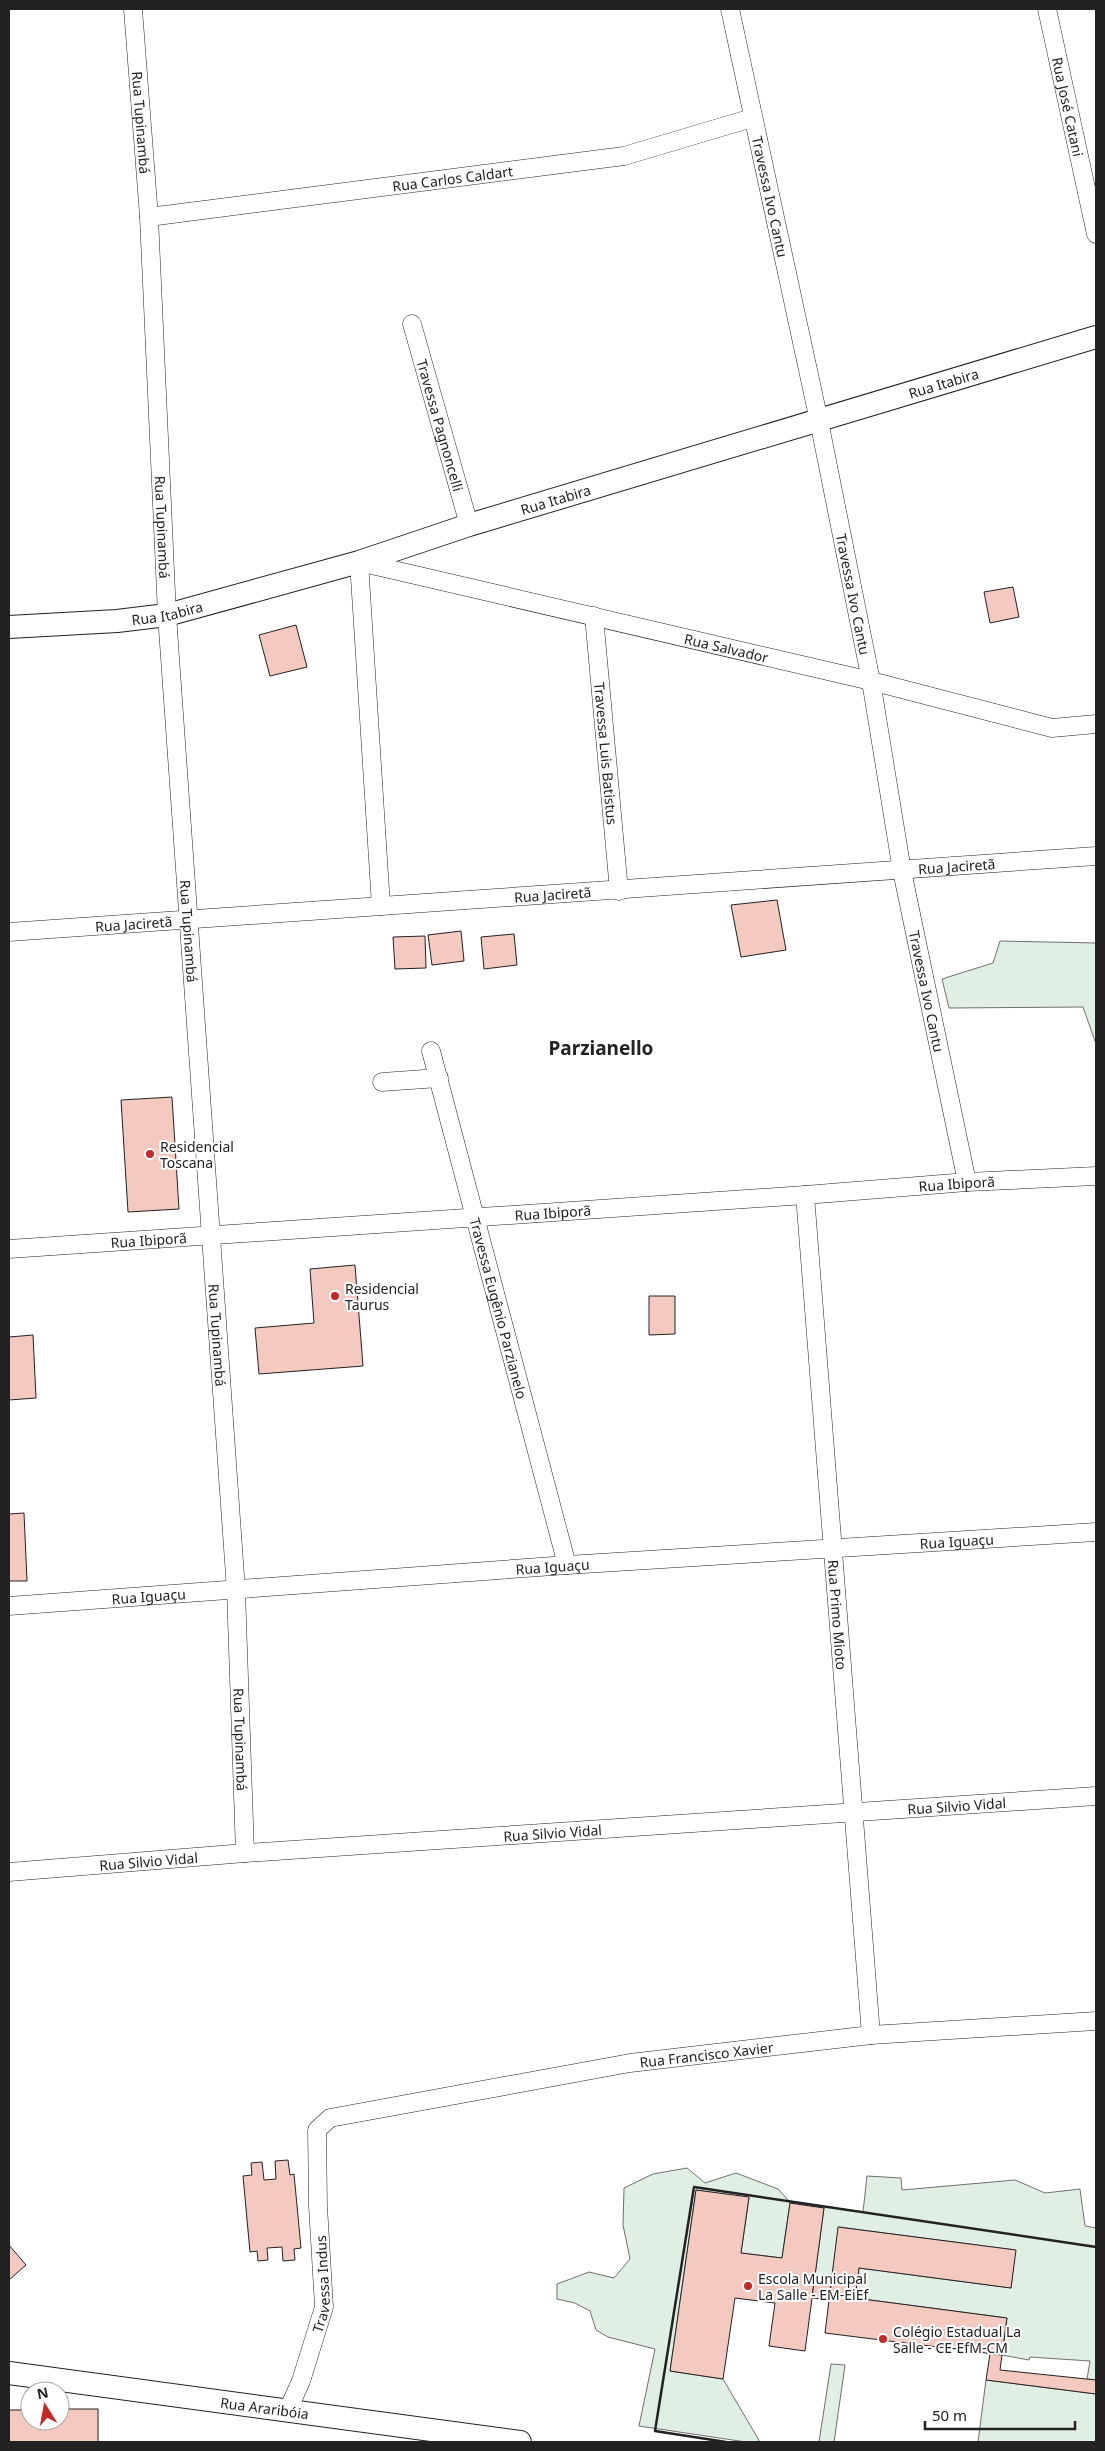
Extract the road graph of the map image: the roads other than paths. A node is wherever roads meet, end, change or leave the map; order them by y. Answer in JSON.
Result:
{"nodes":[{"id":1,"x":133,"y":9,"type":"edge"},
{"id":2,"x":730,"y":9,"type":"edge"},
{"id":3,"x":1047,"y":9,"type":"edge"},
{"id":4,"x":752,"y":118,"type":"junction"},
{"id":5,"x":149,"y":217,"type":"junction"},
{"id":6,"x":1096,"y":234,"type":"edge"},
{"id":7,"x":412,"y":324,"type":"dead end"},
{"id":8,"x":1096,"y":337,"type":"edge"},
{"id":9,"x":819,"y":421,"type":"junction"},
{"id":10,"x":469,"y":525,"type":"junction"},
{"id":11,"x":359,"y":562,"type":"junction"},
{"id":12,"x":167,"y":615,"type":"junction"},
{"id":13,"x":594,"y":616,"type":"junction"},
{"id":14,"x":9,"y":627,"type":"edge"},
{"id":15,"x":871,"y":681,"type":"junction"},
{"id":16,"x":1096,"y":724,"type":"edge"},
{"id":17,"x":1096,"y":856,"type":"edge"},
{"id":18,"x":902,"y":872,"type":"junction"},
{"id":19,"x":619,"y":891,"type":"junction"},
{"id":20,"x":381,"y":906,"type":"junction"},
{"id":21,"x":190,"y":919,"type":"junction"},
{"id":22,"x":9,"y":932,"type":"edge"},
{"id":23,"x":432,"y":1051,"type":"dead end"},
{"id":24,"x":439,"y":1078,"type":"junction"},
{"id":25,"x":382,"y":1082,"type":"dead end"},
{"id":26,"x":1096,"y":1176,"type":"edge"},
{"id":27,"x":967,"y":1182,"type":"junction"},
{"id":28,"x":805,"y":1195,"type":"junction"},
{"id":29,"x":475,"y":1218,"type":"junction"},
{"id":30,"x":212,"y":1235,"type":"junction"},
{"id":31,"x":9,"y":1249,"type":"edge"},
{"id":32,"x":1096,"y":1532,"type":"edge"},
{"id":33,"x":833,"y":1550,"type":"junction"},
{"id":34,"x":567,"y":1566,"type":"junction"},
{"id":35,"x":236,"y":1590,"type":"junction"},
{"id":36,"x":9,"y":1606,"type":"edge"},
{"id":37,"x":1096,"y":1796,"type":"edge"},
{"id":38,"x":853,"y":1813,"type":"junction"},
{"id":39,"x":245,"y":1852,"type":"junction"},
{"id":40,"x":9,"y":1872,"type":"edge"},
{"id":41,"x":1096,"y":2021,"type":"edge"},
{"id":42,"x":871,"y":2035,"type":"junction"},
{"id":43,"x":323,"y":2122,"type":"joint"},
{"id":44,"x":9,"y":2373,"type":"edge"},
{"id":45,"x":288,"y":2410,"type":"junction"},
{"id":46,"x":461,"y":2438,"type":"edge"},
{"id":47,"x":520,"y":2442,"type":"edge"}],
"edges":[{"from":1,"to":5,"type":"street","name":"Rua Tupinambá"},
{"from":2,"to":4,"type":"street","name":"Travessa Ivo Cantu"},
{"from":3,"to":6,"type":"street","name":"Rua José Catani"},
{"from":4,"to":5,"type":"street","name":"Rua Carlos Caldart"},
{"from":4,"to":9,"type":"street","name":"Travessa Ivo Cantu"},
{"from":5,"to":12,"type":"street","name":"Rua Tupinambá"},
{"from":7,"to":10,"type":"street","name":"Travessa Pagnoncelli"},
{"from":8,"to":9,"type":"street","name":"Rua Itabira"},
{"from":9,"to":10,"type":"street","name":"Rua Itabira"},
{"from":9,"to":15,"type":"street","name":"Travessa Ivo Cantu"},
{"from":10,"to":11,"type":"street","name":"Rua Itabira"},
{"from":11,"to":12,"type":"street","name":"Rua Itabira"},
{"from":11,"to":13,"type":"street","name":"Rua Salvador"},
{"from":11,"to":20,"type":"street"},
{"from":12,"to":14,"type":"street","name":"Rua Itabira"},
{"from":12,"to":21,"type":"street","name":"Rua Tupinambá"},
{"from":13,"to":15,"type":"street","name":"Rua Salvador"},
{"from":13,"to":19,"type":"street","name":"Travessa Luis Batistus"},
{"from":15,"to":16,"type":"street","name":"Rua Salvador"},
{"from":15,"to":18,"type":"street","name":"Travessa Ivo Cantu"},
{"from":17,"to":18,"type":"street","name":"Rua Jaciretã"},
{"from":18,"to":19,"type":"street","name":"Rua Jaciretã"},
{"from":18,"to":27,"type":"street","name":"Travessa Ivo Cantu"},
{"from":19,"to":20,"type":"street","name":"Rua Jaciretã"},
{"from":20,"to":21,"type":"street","name":"Rua Jaciretã"},
{"from":21,"to":22,"type":"street","name":"Rua Jaciretã"},
{"from":21,"to":30,"type":"street","name":"Rua Tupinambá"},
{"from":23,"to":24,"type":"street","name":"Travessa Eugênio Parzianelo"},
{"from":24,"to":25,"type":"street"},
{"from":24,"to":29,"type":"street","name":"Travessa Eugênio Parzianelo"},
{"from":26,"to":27,"type":"street","name":"Rua Ibiporã"},
{"from":27,"to":28,"type":"street","name":"Rua Ibiporã"},
{"from":28,"to":29,"type":"street","name":"Rua Ibiporã"},
{"from":28,"to":33,"type":"street","name":"Rua Primo Mioto"},
{"from":29,"to":30,"type":"street","name":"Rua Ibiporã"},
{"from":29,"to":34,"type":"street","name":"Travessa Eugênio Parzianelo"},
{"from":30,"to":31,"type":"street","name":"Rua Ibiporã"},
{"from":30,"to":35,"type":"street","name":"Rua Tupinambá"},
{"from":32,"to":33,"type":"street","name":"Rua Iguaçu"},
{"from":33,"to":34,"type":"street","name":"Rua Iguaçu"},
{"from":33,"to":38,"type":"street","name":"Rua Primo Mioto"},
{"from":34,"to":35,"type":"street","name":"Rua Iguaçu"},
{"from":35,"to":36,"type":"street","name":"Rua Iguaçu"},
{"from":35,"to":39,"type":"street","name":"Rua Tupinambá"},
{"from":37,"to":38,"type":"street","name":"Rua Silvio Vidal"},
{"from":38,"to":39,"type":"street","name":"Rua Silvio Vidal"},
{"from":38,"to":42,"type":"street","name":"Rua Primo Mioto"},
{"from":39,"to":40,"type":"street","name":"Rua Silvio Vidal"},
{"from":41,"to":42,"type":"street","name":"Rua Francisco Xavier"},
{"from":42,"to":43,"type":"street","name":"Rua Francisco Xavier"},
{"from":43,"to":45,"type":"street","name":"Travessa Indus"},
{"from":44,"to":45,"type":"street","name":"Rua Araribóia"},
{"from":45,"to":46,"type":"street","name":"Rua Araribóia"},
{"from":46,"to":47,"type":"street","name":"Rua Araribóia"}]}
